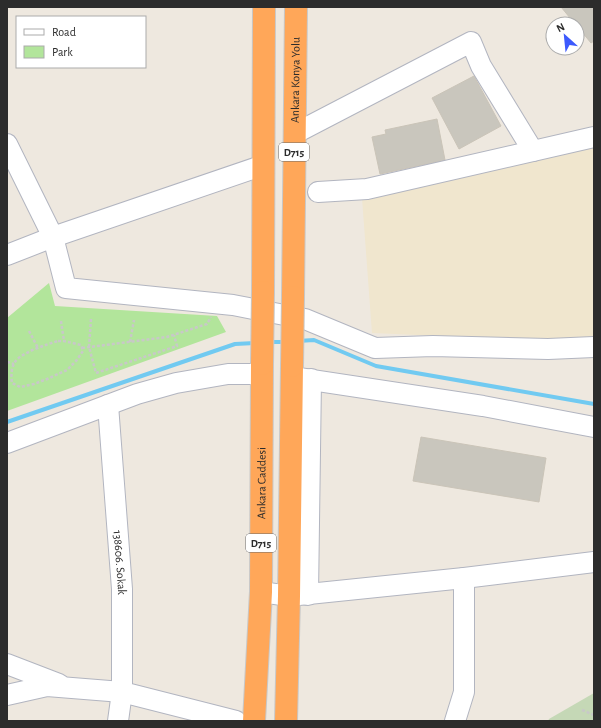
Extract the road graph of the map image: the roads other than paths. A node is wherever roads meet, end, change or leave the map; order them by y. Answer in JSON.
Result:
{"nodes":[{"id":1,"x":264,"y":7,"type":"edge"},
{"id":2,"x":296,"y":7,"type":"edge"},
{"id":3,"x":294,"y":134,"type":"junction"},
{"id":4,"x":594,"y":138,"type":"edge"},
{"id":5,"x":7,"y":144,"type":"edge"},
{"id":6,"x":533,"y":151,"type":"junction"},
{"id":7,"x":264,"y":165,"type":"junction"},
{"id":8,"x":318,"y":192,"type":"dead end"},
{"id":9,"x":53,"y":237,"type":"junction"},
{"id":10,"x":7,"y":255,"type":"edge"},
{"id":11,"x":594,"y":347,"type":"edge"},
{"id":12,"x":261,"y":369,"type":"junction"},
{"id":13,"x":298,"y":374,"type":"junction"},
{"id":14,"x":108,"y":405,"type":"junction"},
{"id":15,"x":594,"y":427,"type":"edge"},
{"id":16,"x":7,"y":444,"type":"edge"},
{"id":17,"x":594,"y":562,"type":"edge"},
{"id":18,"x":464,"y":578,"type":"junction"},
{"id":19,"x":261,"y":592,"type":"junction"},
{"id":20,"x":298,"y":596,"type":"junction"},
{"id":21,"x":7,"y":664,"type":"edge"},
{"id":22,"x":69,"y":688,"type":"junction"},
{"id":23,"x":122,"y":692,"type":"junction"},
{"id":24,"x":7,"y":695,"type":"edge"},
{"id":25,"x":118,"y":721,"type":"edge"},
{"id":26,"x":236,"y":721,"type":"edge"},
{"id":27,"x":254,"y":721,"type":"edge"},
{"id":28,"x":286,"y":721,"type":"edge"},
{"id":29,"x":455,"y":721,"type":"edge"}],
"edges":[{"from":1,"to":7,"type":"highway","number":"D715"},
{"from":2,"to":3,"type":"highway","name":"Ankara Konya Yolu","number":"D715"},
{"from":3,"to":6,"type":"street"},
{"from":3,"to":13,"type":"highway","name":"Ankara Konya Yolu","number":"D715","bridge":true},
{"from":4,"to":6,"type":"street"},
{"from":5,"to":9,"type":"street"},
{"from":6,"to":8,"type":"street"},
{"from":7,"to":9,"type":"street"},
{"from":7,"to":12,"type":"highway","name":"Ankara Caddesi","number":"D715","bridge":true},
{"from":9,"to":10,"type":"street"},
{"from":9,"to":11,"type":"street"},
{"from":12,"to":14,"type":"street"},
{"from":12,"to":19,"type":"highway","name":"Ankara Caddesi","number":"D715"},
{"from":13,"to":15,"type":"street"},
{"from":13,"to":20,"type":"highway","number":"D715"},
{"from":14,"to":16,"type":"street"},
{"from":14,"to":23,"type":"street","name":"138606. Sokak"},
{"from":17,"to":18,"type":"street"},
{"from":18,"to":20,"type":"street"},
{"from":18,"to":29,"type":"street"},
{"from":19,"to":20,"type":"street"},
{"from":19,"to":27,"type":"highway","name":"Ankara Caddesi","number":"D715"},
{"from":20,"to":28,"type":"highway","number":"D715"},
{"from":21,"to":22,"type":"street"},
{"from":22,"to":23,"type":"street"},
{"from":22,"to":24,"type":"street"},
{"from":23,"to":25,"type":"street","name":"138606. Sokak"},
{"from":23,"to":26,"type":"street"}]}
